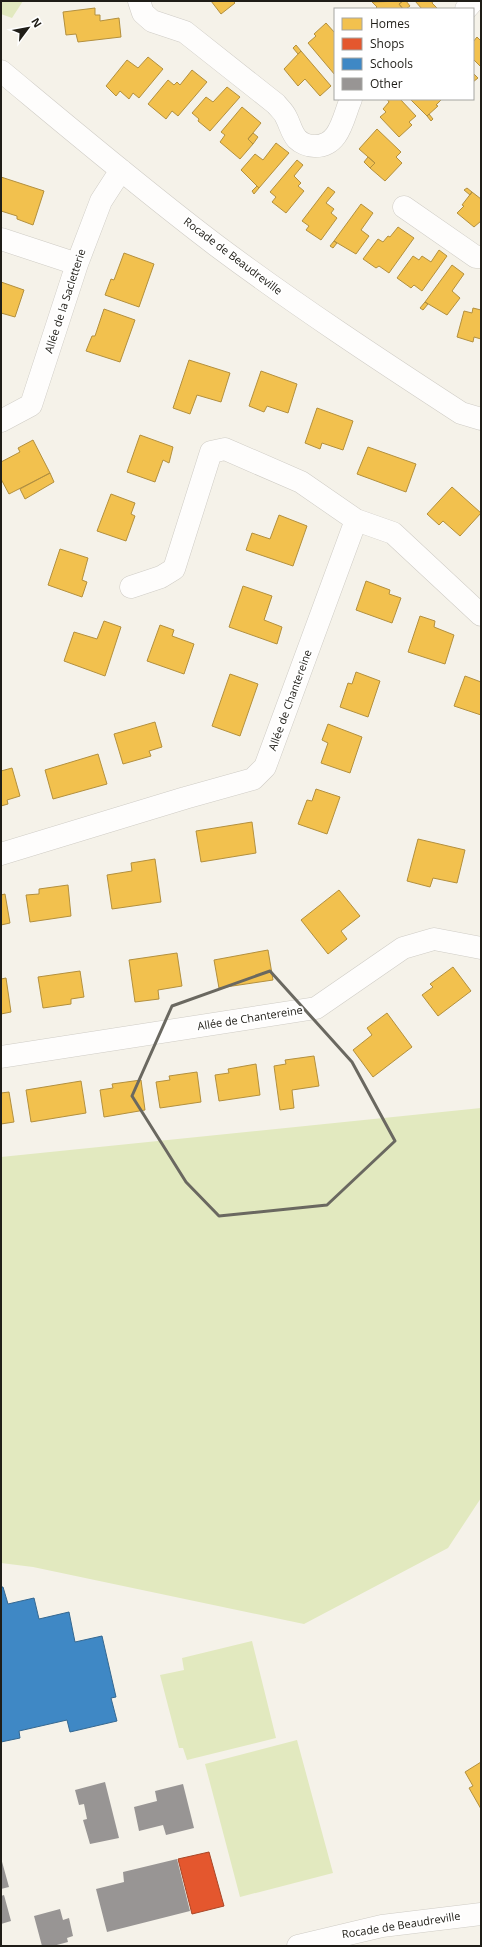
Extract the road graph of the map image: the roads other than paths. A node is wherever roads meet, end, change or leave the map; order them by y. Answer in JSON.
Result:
{"nodes":[{"id":1,"x":139,"y":1,"type":"edge"},
{"id":2,"x":1,"y":71,"type":"edge"},
{"id":3,"x":351,"y":100,"type":"edge"},
{"id":4,"x":121,"y":170,"type":"junction"},
{"id":5,"x":404,"y":207,"type":"dead end"},
{"id":6,"x":1,"y":239,"type":"edge"},
{"id":7,"x":481,"y":257,"type":"edge"},
{"id":8,"x":77,"y":264,"type":"junction"},
{"id":9,"x":481,"y":419,"type":"edge"},
{"id":10,"x":1,"y":421,"type":"edge"},
{"id":11,"x":356,"y":520,"type":"junction"},
{"id":12,"x":131,"y":587,"type":"dead end"},
{"id":13,"x":481,"y":615,"type":"edge"},
{"id":14,"x":1,"y":854,"type":"edge"},
{"id":15,"x":481,"y":948,"type":"edge"},
{"id":16,"x":1,"y":1057,"type":"edge"},
{"id":17,"x":481,"y":1914,"type":"edge"},
{"id":18,"x":298,"y":1946,"type":"edge"}],
"edges":[{"from":1,"to":3,"type":"street"},
{"from":2,"to":4,"type":"street","name":"Rocade de Beaudreville"},
{"from":4,"to":8,"type":"street","name":"Allée de la Sacletterie"},
{"from":4,"to":9,"type":"street","name":"Rocade de Beaudreville"},
{"from":5,"to":7,"type":"street"},
{"from":6,"to":8,"type":"street"},
{"from":8,"to":10,"type":"street","name":"Allée de la Sacletterie"},
{"from":11,"to":12,"type":"street"},
{"from":11,"to":13,"type":"street"},
{"from":11,"to":14,"type":"street","name":"Allée de Chantereine"},
{"from":15,"to":16,"type":"street","name":"Allée de Chantereine"},
{"from":17,"to":18,"type":"street","name":"Rocade de Beaudreville"}]}
